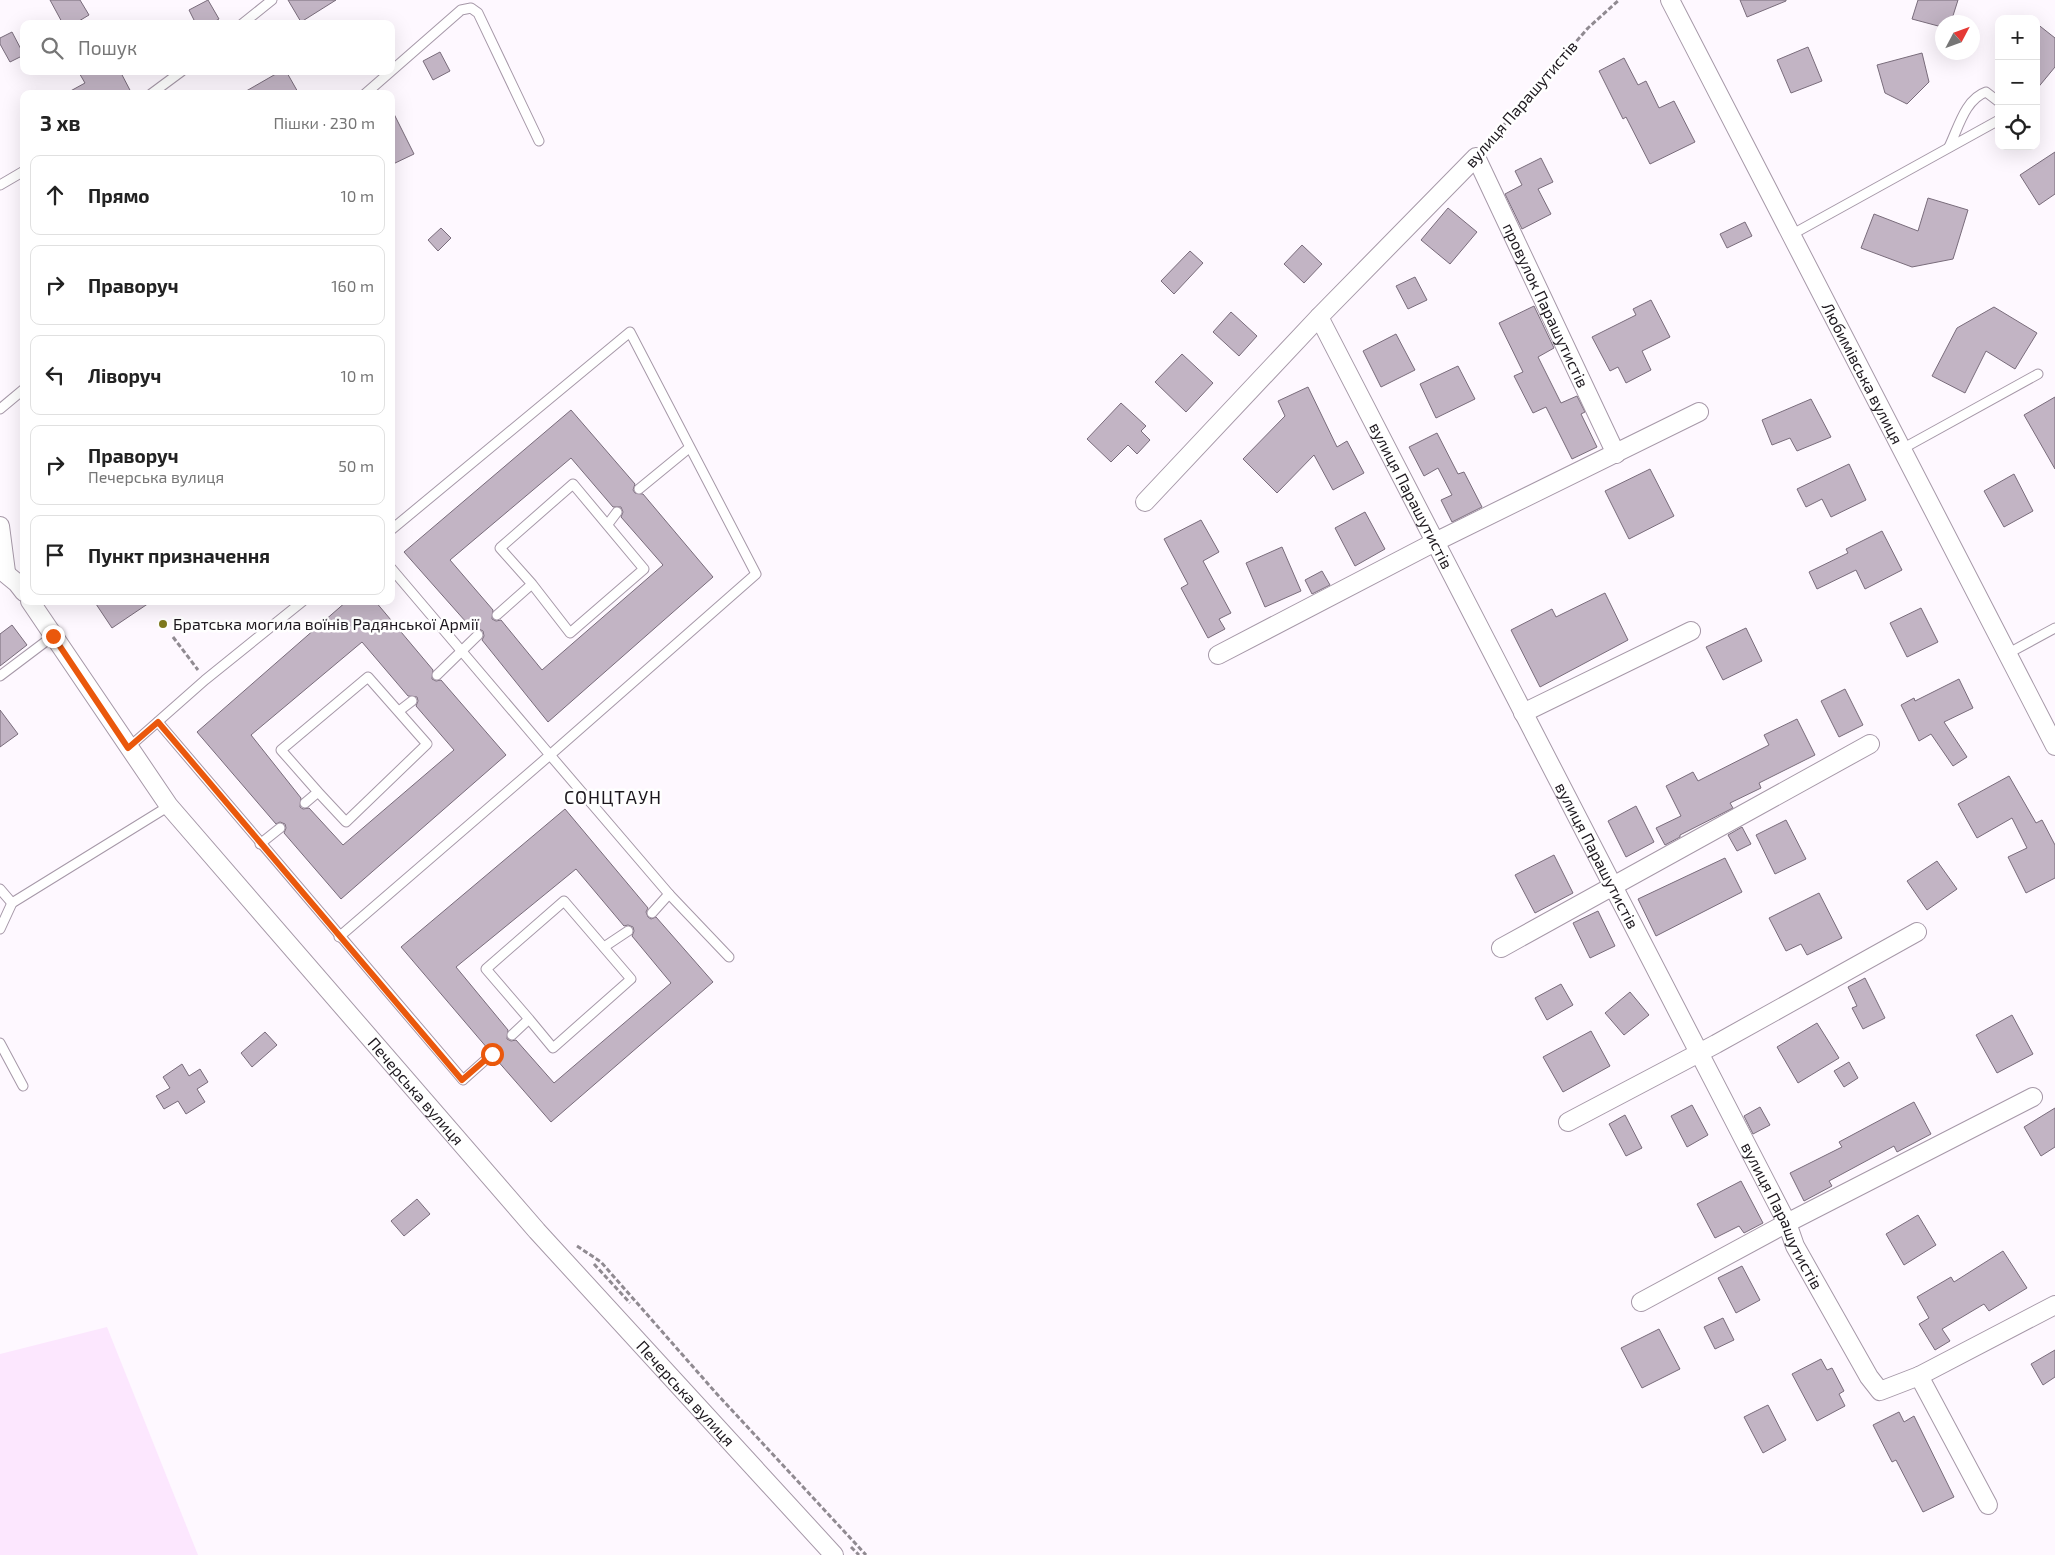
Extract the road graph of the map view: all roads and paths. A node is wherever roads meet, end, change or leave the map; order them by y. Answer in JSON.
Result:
{"nodes":[{"id":1,"x":272,"y":0,"type":"edge"},
{"id":2,"x":1619,"y":0,"type":"edge"},
{"id":3,"x":1670,"y":0,"type":"edge"},
{"id":4,"x":247,"y":20,"type":"edge"},
{"id":5,"x":395,"y":68,"type":"edge"},
{"id":6,"x":177,"y":75,"type":"edge"},
{"id":7,"x":387,"y":75,"type":"edge"},
{"id":8,"x":156,"y":90,"type":"edge"},
{"id":9,"x":370,"y":90,"type":"edge"},
{"id":10,"x":1995,"y":99,"type":"edge"},
{"id":11,"x":1995,"y":122,"type":"edge"},
{"id":12,"x":539,"y":141,"type":"dead end"},
{"id":13,"x":1949,"y":148,"type":"junction"},
{"id":14,"x":1476,"y":157,"type":"junction"},
{"id":15,"x":20,"y":173,"type":"edge"},
{"id":16,"x":0,"y":185,"type":"edge"},
{"id":17,"x":1791,"y":235,"type":"junction"},
{"id":18,"x":1319,"y":317,"type":"junction"},
{"id":19,"x":2038,"y":374,"type":"dead end"},
{"id":20,"x":20,"y":392,"type":"edge"},
{"id":21,"x":0,"y":409,"type":"edge"},
{"id":22,"x":1699,"y":412,"type":"dead end"},
{"id":23,"x":688,"y":448,"type":"junction"},
{"id":24,"x":1902,"y":449,"type":"junction"},
{"id":25,"x":1616,"y":454,"type":"junction"},
{"id":26,"x":639,"y":489,"type":"dead end"},
{"id":27,"x":1145,"y":502,"type":"dead end"},
{"id":28,"x":617,"y":512,"type":"dead end"},
{"id":29,"x":608,"y":524,"type":"junction"},
{"id":30,"x":0,"y":526,"type":"edge"},
{"id":31,"x":395,"y":527,"type":"edge"},
{"id":32,"x":1435,"y":542,"type":"junction"},
{"id":33,"x":3,"y":570,"type":"edge"},
{"id":34,"x":395,"y":573,"type":"edge"},
{"id":35,"x":532,"y":584,"type":"junction"},
{"id":36,"x":20,"y":588,"type":"edge"},
{"id":37,"x":33,"y":605,"type":"edge"},
{"id":38,"x":298,"y":605,"type":"edge"},
{"id":39,"x":498,"y":615,"type":"dead end"},
{"id":40,"x":2055,"y":628,"type":"edge"},
{"id":41,"x":1691,"y":630,"type":"dead end"},
{"id":42,"x":478,"y":635,"type":"dead end"},
{"id":43,"x":53,"y":636,"type":"junction"},
{"id":44,"x":173,"y":637,"type":"dead end"},
{"id":45,"x":464,"y":651,"type":"junction"},
{"id":46,"x":2007,"y":654,"type":"junction"},
{"id":47,"x":1218,"y":655,"type":"dead end"},
{"id":48,"x":437,"y":675,"type":"dead end"},
{"id":49,"x":0,"y":676,"type":"edge"},
{"id":50,"x":205,"y":680,"type":"junction"},
{"id":51,"x":412,"y":700,"type":"dead end"},
{"id":52,"x":399,"y":711,"type":"junction"},
{"id":53,"x":1523,"y":713,"type":"junction"},
{"id":54,"x":158,"y":722,"type":"junction"},
{"id":55,"x":1870,"y":744,"type":"dead end"},
{"id":56,"x":2055,"y":746,"type":"edge"},
{"id":57,"x":128,"y":748,"type":"junction"},
{"id":58,"x":550,"y":754,"type":"junction"},
{"id":59,"x":318,"y":792,"type":"junction"},
{"id":60,"x":305,"y":803,"type":"dead end"},
{"id":61,"x":169,"y":806,"type":"junction"},
{"id":62,"x":280,"y":828,"type":"dead end"},
{"id":63,"x":260,"y":844,"type":"junction"},
{"id":64,"x":1612,"y":885,"type":"junction"},
{"id":65,"x":0,"y":889,"type":"edge"},
{"id":66,"x":669,"y":894,"type":"junction"},
{"id":67,"x":12,"y":902,"type":"junction"},
{"id":68,"x":652,"y":912,"type":"dead end"},
{"id":69,"x":0,"y":929,"type":"edge"},
{"id":70,"x":628,"y":931,"type":"dead end"},
{"id":71,"x":1917,"y":932,"type":"dead end"},
{"id":72,"x":339,"y":937,"type":"junction"},
{"id":73,"x":604,"y":947,"type":"junction"},
{"id":74,"x":1501,"y":948,"type":"dead end"},
{"id":75,"x":729,"y":957,"type":"dead end"},
{"id":76,"x":529,"y":1019,"type":"junction"},
{"id":77,"x":512,"y":1035,"type":"dead end"},
{"id":78,"x":0,"y":1043,"type":"edge"},
{"id":79,"x":1698,"y":1053,"type":"junction"},
{"id":80,"x":492,"y":1054,"type":"dead end"},
{"id":81,"x":23,"y":1086,"type":"dead end"},
{"id":82,"x":2033,"y":1097,"type":"dead end"},
{"id":83,"x":1568,"y":1122,"type":"dead end"},
{"id":84,"x":1787,"y":1223,"type":"junction"},
{"id":85,"x":1641,"y":1302,"type":"dead end"},
{"id":86,"x":2055,"y":1305,"type":"edge"},
{"id":87,"x":1919,"y":1376,"type":"junction"},
{"id":88,"x":1988,"y":1505,"type":"dead end"},
{"id":89,"x":834,"y":1555,"type":"edge"},
{"id":90,"x":859,"y":1555,"type":"edge"},
{"id":91,"x":866,"y":1555,"type":"edge"}],
"edges":[{"from":1,"to":4,"type":"lane"},
{"from":2,"to":14,"type":"path","name":"вулиця Парашутистів"},
{"from":3,"to":17,"type":"street","name":"Любимівська вулиця"},
{"from":5,"to":12,"type":"lane"},
{"from":6,"to":8,"type":"lane"},
{"from":7,"to":9,"type":"lane"},
{"from":10,"to":13,"type":"lane"},
{"from":11,"to":13,"type":"lane"},
{"from":13,"to":17,"type":"lane"},
{"from":14,"to":18,"type":"street","name":"вулиця Парашутистів"},
{"from":14,"to":25,"type":"street","name":"провулок Парашутистів"},
{"from":15,"to":16,"type":"lane"},
{"from":17,"to":24,"type":"street","name":"Любимівська вулиця"},
{"from":18,"to":27,"type":"street","name":"вулиця Парашутистів"},
{"from":18,"to":32,"type":"street","name":"вулиця Парашутистів"},
{"from":19,"to":24,"type":"lane"},
{"from":20,"to":21,"type":"lane"},
{"from":22,"to":25,"type":"street"},
{"from":23,"to":26,"type":"lane"},
{"from":23,"to":31,"type":"lane"},
{"from":23,"to":58,"type":"lane"},
{"from":24,"to":46,"type":"street","name":"Любимівська вулиця"},
{"from":25,"to":32,"type":"street"},
{"from":28,"to":29,"type":"lane"},
{"from":29,"to":35,"type":"lane"},
{"from":29,"to":35,"type":"lane"},
{"from":30,"to":33,"type":"street"},
{"from":32,"to":47,"type":"street"},
{"from":32,"to":53,"type":"street","name":"вулиця Парашутистів"},
{"from":33,"to":36,"type":"street"},
{"from":34,"to":45,"type":"lane"},
{"from":35,"to":39,"type":"lane"},
{"from":37,"to":43,"type":"street","name":"Печерська вулиця"},
{"from":38,"to":50,"type":"lane"},
{"from":40,"to":46,"type":"lane"},
{"from":41,"to":53,"type":"street"},
{"from":42,"to":45,"type":"lane"},
{"from":43,"to":49,"type":"lane"},
{"from":43,"to":57,"type":"street","name":"Печерська вулиця"},
{"from":44,"to":50,"type":"path"},
{"from":45,"to":48,"type":"lane"},
{"from":45,"to":58,"type":"lane"},
{"from":46,"to":56,"type":"street","name":"Любимівська вулиця"},
{"from":50,"to":54,"type":"lane"},
{"from":51,"to":52,"type":"lane"},
{"from":52,"to":59,"type":"lane"},
{"from":52,"to":59,"type":"lane"},
{"from":53,"to":64,"type":"street","name":"вулиця Парашутистів"},
{"from":54,"to":57,"type":"lane"},
{"from":54,"to":63,"type":"lane"},
{"from":55,"to":64,"type":"street"},
{"from":57,"to":61,"type":"street","name":"Печерська вулиця"},
{"from":58,"to":66,"type":"lane"},
{"from":58,"to":72,"type":"lane"},
{"from":59,"to":60,"type":"lane"},
{"from":61,"to":67,"type":"lane"},
{"from":61,"to":89,"type":"street","name":"Печерська вулиця"},
{"from":62,"to":63,"type":"lane"},
{"from":63,"to":72,"type":"lane"},
{"from":64,"to":74,"type":"street"},
{"from":64,"to":79,"type":"street","name":"вулиця Парашутистів"},
{"from":65,"to":67,"type":"lane"},
{"from":66,"to":68,"type":"lane"},
{"from":66,"to":75,"type":"lane"},
{"from":67,"to":69,"type":"lane"},
{"from":70,"to":73,"type":"lane"},
{"from":71,"to":79,"type":"street"},
{"from":72,"to":80,"type":"lane"},
{"from":73,"to":76,"type":"lane"},
{"from":73,"to":76,"type":"lane"},
{"from":76,"to":77,"type":"lane"},
{"from":78,"to":81,"type":"lane"},
{"from":79,"to":83,"type":"street"},
{"from":79,"to":84,"type":"street","name":"вулиця Парашутистів"},
{"from":82,"to":84,"type":"street"},
{"from":84,"to":85,"type":"street"},
{"from":84,"to":87,"type":"street","name":"вулиця Парашутистів"},
{"from":86,"to":87,"type":"street"},
{"from":87,"to":88,"type":"street"},
{"from":90,"to":91,"type":"path"}]}
